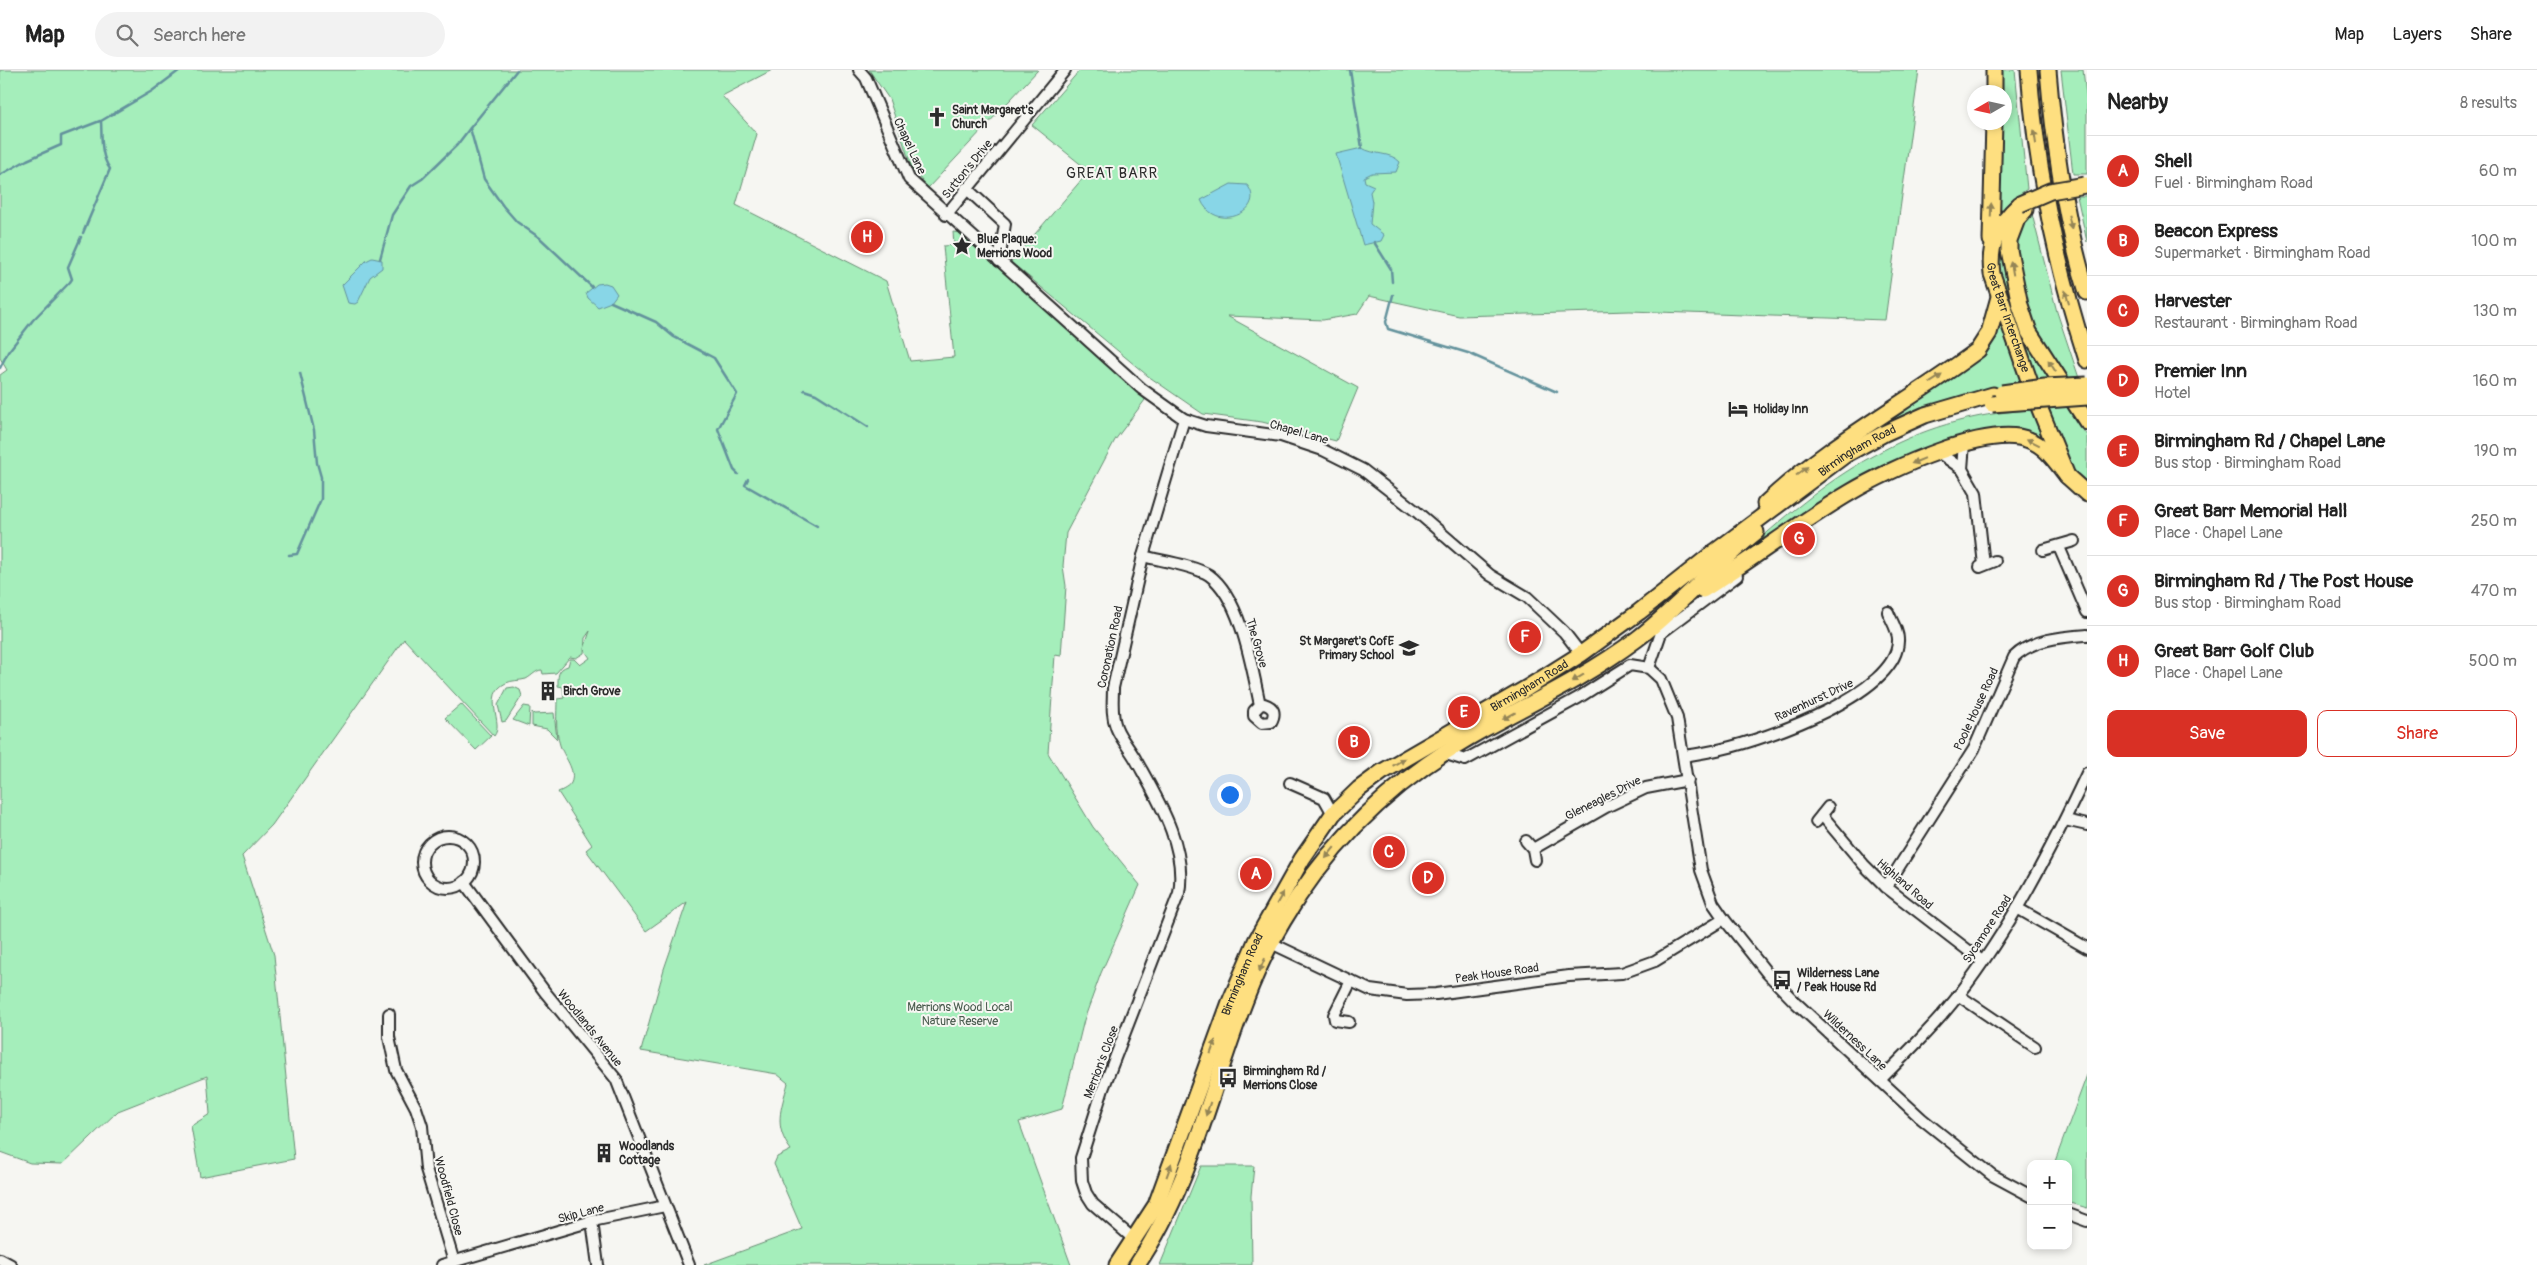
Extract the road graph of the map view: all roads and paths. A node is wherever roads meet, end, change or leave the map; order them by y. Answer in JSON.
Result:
{"nodes":[{"id":1,"x":859,"y":70,"type":"edge"},
{"id":2,"x":1065,"y":70,"type":"edge"},
{"id":3,"x":1994,"y":70,"type":"edge"},
{"id":4,"x":2030,"y":70,"type":"edge"},
{"id":5,"x":2048,"y":70,"type":"edge"},
{"id":6,"x":1994,"y":85,"type":"edge"},
{"id":7,"x":1994,"y":130,"type":"edge"},
{"id":8,"x":2086,"y":185,"type":"edge"},
{"id":9,"x":966,"y":188,"type":"junction"},
{"id":10,"x":2022,"y":207,"type":"junction"},
{"id":11,"x":946,"y":215,"type":"junction"},
{"id":12,"x":1990,"y":259,"type":"junction"},
{"id":13,"x":999,"y":261,"type":"junction"},
{"id":14,"x":2087,"y":292,"type":"edge"},
{"id":15,"x":1999,"y":297,"type":"junction"},
{"id":16,"x":2087,"y":360,"type":"edge"},
{"id":17,"x":2087,"y":385,"type":"edge"},
{"id":18,"x":2087,"y":397,"type":"edge"},
{"id":19,"x":1993,"y":399,"type":"junction"},
{"id":20,"x":1184,"y":419,"type":"junction"},
{"id":21,"x":2087,"y":422,"type":"edge"},
{"id":22,"x":1197,"y":423,"type":"junction"},
{"id":23,"x":1178,"y":442,"type":"junction"},
{"id":24,"x":1964,"y":443,"type":"junction"},
{"id":25,"x":1938,"y":452,"type":"junction"},
{"id":26,"x":1962,"y":469,"type":"junction"},
{"id":27,"x":2067,"y":476,"type":"junction"},
{"id":28,"x":2087,"y":494,"type":"edge"},
{"id":29,"x":2074,"y":541,"type":"dead end"},
{"id":30,"x":2059,"y":547,"type":"junction"},
{"id":31,"x":2043,"y":550,"type":"dead end"},
{"id":32,"x":1142,"y":556,"type":"junction"},
{"id":33,"x":1719,"y":559,"type":"junction"},
{"id":34,"x":1995,"y":561,"type":"dead end"},
{"id":35,"x":1749,"y":562,"type":"junction"},
{"id":36,"x":1674,"y":608,"type":"junction"},
{"id":37,"x":1888,"y":612,"type":"dead end"},
{"id":38,"x":2087,"y":612,"type":"edge"},
{"id":39,"x":2087,"y":635,"type":"edge"},
{"id":40,"x":1581,"y":654,"type":"junction"},
{"id":41,"x":1649,"y":668,"type":"junction"},
{"id":42,"x":1260,"y":705,"type":"dead end"},
{"id":43,"x":1443,"y":753,"type":"junction"},
{"id":44,"x":1684,"y":756,"type":"junction"},
{"id":45,"x":2087,"y":773,"type":"edge"},
{"id":46,"x":1688,"y":780,"type":"junction"},
{"id":47,"x":1402,"y":782,"type":"junction"},
{"id":48,"x":1290,"y":783,"type":"dead end"},
{"id":49,"x":1384,"y":797,"type":"junction"},
{"id":50,"x":1339,"y":809,"type":"junction"},
{"id":51,"x":1822,"y":814,"type":"dead end"},
{"id":52,"x":2065,"y":820,"type":"junction"},
{"id":53,"x":2087,"y":825,"type":"edge"},
{"id":54,"x":1526,"y":841,"type":"dead end"},
{"id":55,"x":1533,"y":849,"type":"junction"},
{"id":56,"x":1534,"y":860,"type":"dead end"},
{"id":57,"x":1182,"y":878,"type":"joint"},
{"id":58,"x":464,"y":882,"type":"junction"},
{"id":59,"x":1886,"y":887,"type":"junction"},
{"id":60,"x":2017,"y":908,"type":"junction"},
{"id":61,"x":1724,"y":918,"type":"junction"},
{"id":62,"x":1271,"y":943,"type":"junction"},
{"id":63,"x":2087,"y":948,"type":"edge"},
{"id":64,"x":1982,"y":960,"type":"junction"},
{"id":65,"x":1350,"y":981,"type":"junction"},
{"id":66,"x":1958,"y":995,"type":"junction"},
{"id":67,"x":393,"y":1020,"type":"dead end"},
{"id":68,"x":1349,"y":1022,"type":"dead end"},
{"id":69,"x":2035,"y":1047,"type":"dead end"},
{"id":70,"x":1880,"y":1080,"type":"junction"},
{"id":71,"x":2027,"y":1194,"type":"edge"},
{"id":72,"x":665,"y":1206,"type":"junction"},
{"id":73,"x":2072,"y":1215,"type":"edge"},
{"id":74,"x":2087,"y":1221,"type":"edge"},
{"id":75,"x":592,"y":1222,"type":"junction"},
{"id":76,"x":1141,"y":1230,"type":"junction"},
{"id":77,"x":1155,"y":1237,"type":"junction"},
{"id":78,"x":1130,"y":1247,"type":"junction"},
{"id":79,"x":0,"y":1258,"type":"edge"},
{"id":80,"x":454,"y":1262,"type":"junction"},
{"id":81,"x":1139,"y":1263,"type":"edge"},
{"id":82,"x":11,"y":1265,"type":"edge"},
{"id":83,"x":442,"y":1265,"type":"edge"},
{"id":84,"x":598,"y":1265,"type":"edge"},
{"id":85,"x":689,"y":1265,"type":"edge"},
{"id":86,"x":1117,"y":1265,"type":"edge"}],
"edges":[{"from":1,"to":11,"type":"street","name":"Chapel Lane"},
{"from":2,"to":9,"type":"street","name":"Sutton's Drive"},
{"from":3,"to":6,"type":"highway"},
{"from":16,"to":4,"type":"highway","one_way":true},
{"from":5,"to":14,"type":"highway","one_way":true},
{"from":12,"to":7,"type":"highway","one_way":true},
{"from":8,"to":10,"type":"highway","name":"Great Barr Interchange","bridge":true},
{"from":9,"to":11,"type":"street","name":"Sutton's Drive"},
{"from":9,"to":13,"type":"street"},
{"from":10,"to":12,"type":"highway","name":"Great Barr Interchange"},
{"from":21,"to":10,"type":"highway","one_way":true},
{"from":11,"to":13,"type":"street","name":"Chapel Lane"},
{"from":12,"to":15,"type":"highway","name":"Great Barr Interchange"},
{"from":13,"to":20,"type":"street","name":"Chapel Lane"},
{"from":15,"to":27,"type":"highway","name":"Great Barr Interchange"},
{"from":33,"to":15,"type":"highway","one_way":true},
{"from":17,"to":19,"type":"highway","name":"Birmingham Road","bridge":true},
{"from":18,"to":19,"type":"highway","name":"Birmingham Road","bridge":true},
{"from":19,"to":33,"type":"highway","name":"Birmingham Road"},
{"from":20,"to":22,"type":"street","name":"Chapel Lane"},
{"from":20,"to":23,"type":"street","name":"Coronation Road"},
{"from":22,"to":23,"type":"street","name":"Coronation Road"},
{"from":22,"to":40,"type":"street","name":"Chapel Lane"},
{"from":23,"to":32,"type":"street","name":"Coronation Road"},
{"from":24,"to":25,"type":"highway"},
{"from":24,"to":26,"type":"street"},
{"from":27,"to":24,"type":"highway","one_way":true},
{"from":25,"to":26,"type":"street"},
{"from":25,"to":35,"type":"highway","one_way":true},
{"from":26,"to":34,"type":"street"},
{"from":27,"to":28,"type":"highway","name":"Great Barr Interchange"},
{"from":29,"to":30,"type":"street"},
{"from":30,"to":31,"type":"street"},
{"from":30,"to":38,"type":"street"},
{"from":32,"to":42,"type":"street","name":"The Grove"},
{"from":32,"to":57,"type":"street","name":"Coronation Road"},
{"from":33,"to":35,"type":"highway"},
{"from":33,"to":36,"type":"highway","name":"Birmingham Road"},
{"from":33,"to":40,"type":"highway","name":"Birmingham Road"},
{"from":35,"to":36,"type":"highway"},
{"from":35,"to":41,"type":"street"},
{"from":36,"to":43,"type":"highway","name":"Birmingham Road","one_way":true},
{"from":37,"to":44,"type":"street","name":"Ravenhurst Drive"},
{"from":39,"to":59,"type":"street","name":"Poole House Road"},
{"from":50,"to":40,"type":"highway","name":"Birmingham Road","one_way":true},
{"from":41,"to":43,"type":"street"},
{"from":41,"to":44,"type":"street","name":"Wilderness Lane"},
{"from":43,"to":47,"type":"highway","name":"Birmingham Road"},
{"from":44,"to":46,"type":"street","name":"Wilderness Lane"},
{"from":45,"to":52,"type":"street","name":"Sycamore Road"},
{"from":46,"to":55,"type":"street","name":"Gleneagles Drive"},
{"from":46,"to":61,"type":"street","name":"Wilderness Lane"},
{"from":47,"to":49,"type":"highway","name":"Birmingham Road"},
{"from":47,"to":50,"type":"highway"},
{"from":48,"to":50,"type":"street"},
{"from":49,"to":50,"type":"highway"},
{"from":49,"to":62,"type":"highway","name":"Birmingham Road","one_way":true},
{"from":76,"to":50,"type":"highway","name":"Birmingham Road","one_way":true},
{"from":51,"to":59,"type":"street","name":"Highland Road"},
{"from":52,"to":53,"type":"street"},
{"from":52,"to":60,"type":"street","name":"Sycamore Road"},
{"from":54,"to":55,"type":"street"},
{"from":55,"to":56,"type":"street"},
{"from":57,"to":78,"type":"street","name":"Merrion's Close"},
{"from":58,"to":58,"type":"street"},
{"from":58,"to":72,"type":"street","name":"Woodlands Avenue"},
{"from":59,"to":64,"type":"street","name":"Highland Road"},
{"from":60,"to":63,"type":"street"},
{"from":60,"to":64,"type":"street","name":"Sycamore Road"},
{"from":61,"to":65,"type":"street","name":"Peak House Road"},
{"from":61,"to":70,"type":"street","name":"Wilderness Lane"},
{"from":62,"to":65,"type":"street","name":"Peak House Road"},
{"from":62,"to":77,"type":"highway","name":"Birmingham Road","one_way":true},
{"from":64,"to":66,"type":"street","name":"Sycamore Road"},
{"from":65,"to":68,"type":"street"},
{"from":66,"to":69,"type":"street"},
{"from":66,"to":70,"type":"street","name":"Sycamore Road"},
{"from":67,"to":80,"type":"street","name":"Woodfield Close"},
{"from":70,"to":71,"type":"street","name":"Wilderness Lane"},
{"from":72,"to":75,"type":"street","name":"Skip Lane"},
{"from":72,"to":85,"type":"street"},
{"from":73,"to":74,"type":"street"},
{"from":75,"to":80,"type":"street","name":"Skip Lane"},
{"from":75,"to":84,"type":"street"},
{"from":76,"to":77,"type":"highway"},
{"from":76,"to":78,"type":"highway","name":"Birmingham Road"},
{"from":77,"to":81,"type":"highway","name":"Birmingham Road"},
{"from":78,"to":81,"type":"highway"},
{"from":78,"to":86,"type":"highway","name":"Birmingham Road"},
{"from":79,"to":82,"type":"street"},
{"from":80,"to":83,"type":"street","name":"Skip Lane"}]}
